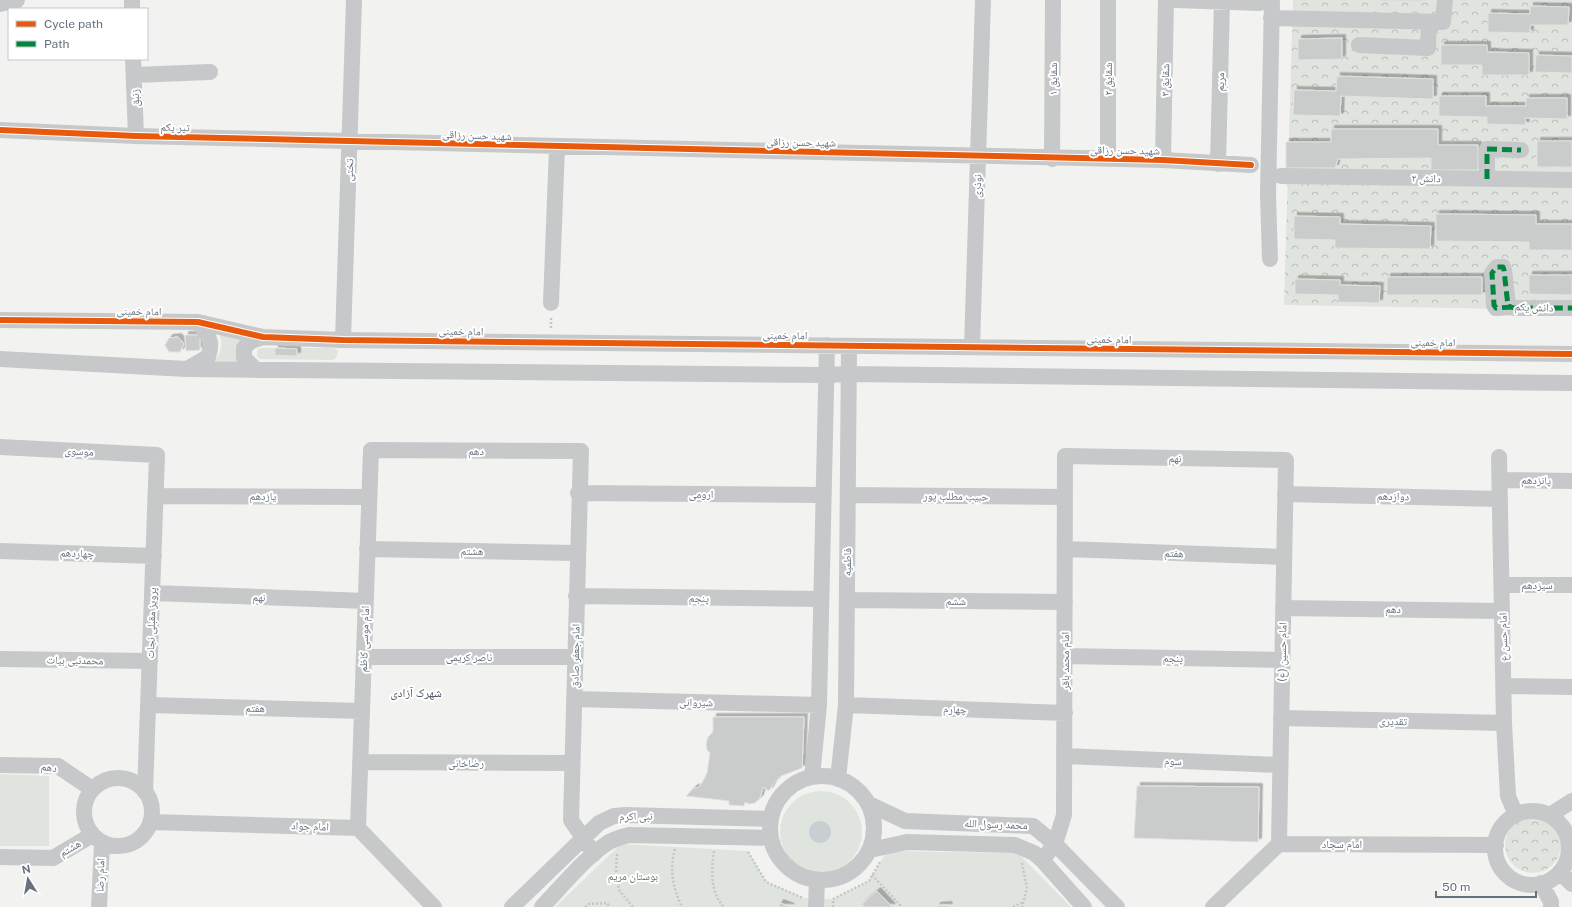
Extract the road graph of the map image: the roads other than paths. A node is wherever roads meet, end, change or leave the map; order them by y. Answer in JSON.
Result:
{"nodes":[{"id":1,"x":17,"y":0,"type":"edge"},
{"id":2,"x":354,"y":0,"type":"edge"},
{"id":3,"x":982,"y":0,"type":"edge"},
{"id":4,"x":1053,"y":0,"type":"edge"},
{"id":5,"x":1108,"y":0,"type":"edge"},
{"id":6,"x":1166,"y":0,"type":"edge"},
{"id":7,"x":1176,"y":0,"type":"edge"},
{"id":8,"x":1444,"y":0,"type":"edge"},
{"id":9,"x":1222,"y":1,"type":"edge"},
{"id":10,"x":1266,"y":2,"type":"edge"},
{"id":11,"x":0,"y":4,"type":"edge"},
{"id":12,"x":1271,"y":18,"type":"junction"},
{"id":13,"x":1429,"y":22,"type":"junction"},
{"id":14,"x":1359,"y":45,"type":"dead end"},
{"id":15,"x":133,"y":60,"type":"edge"},
{"id":16,"x":210,"y":72,"type":"dead end"},
{"id":17,"x":134,"y":75,"type":"junction"},
{"id":18,"x":0,"y":130,"type":"edge"},
{"id":19,"x":136,"y":136,"type":"junction"},
{"id":20,"x":350,"y":141,"type":"junction"},
{"id":21,"x":557,"y":147,"type":"junction"},
{"id":22,"x":1521,"y":150,"type":"dead end"},
{"id":23,"x":978,"y":156,"type":"junction"},
{"id":24,"x":1052,"y":159,"type":"junction"},
{"id":25,"x":1108,"y":159,"type":"junction"},
{"id":26,"x":1163,"y":160,"type":"junction"},
{"id":27,"x":1218,"y":164,"type":"junction"},
{"id":28,"x":1251,"y":165,"type":"dead end"},
{"id":29,"x":1281,"y":176,"type":"dead end"},
{"id":30,"x":1487,"y":179,"type":"junction"},
{"id":31,"x":1572,"y":180,"type":"edge"},
{"id":32,"x":1270,"y":259,"type":"dead end"},
{"id":33,"x":1504,"y":270,"type":"dead end"},
{"id":34,"x":551,"y":303,"type":"road end"},
{"id":35,"x":1572,"y":308,"type":"edge"},
{"id":36,"x":0,"y":320,"type":"edge"},
{"id":37,"x":198,"y":322,"type":"junction"},
{"id":38,"x":263,"y":337,"type":"junction"},
{"id":39,"x":343,"y":340,"type":"junction"},
{"id":40,"x":827,"y":345,"type":"junction"},
{"id":41,"x":849,"y":346,"type":"junction"},
{"id":42,"x":972,"y":347,"type":"junction"},
{"id":43,"x":1572,"y":354,"type":"edge"},
{"id":44,"x":0,"y":359,"type":"edge"},
{"id":45,"x":187,"y":369,"type":"junction"},
{"id":46,"x":256,"y":370,"type":"junction"},
{"id":47,"x":849,"y":374,"type":"junction"},
{"id":48,"x":826,"y":375,"type":"junction"},
{"id":49,"x":1572,"y":382,"type":"edge"},
{"id":50,"x":0,"y":446,"type":"edge"},
{"id":51,"x":371,"y":450,"type":"joint"},
{"id":52,"x":581,"y":452,"type":"joint"},
{"id":53,"x":158,"y":455,"type":"joint"},
{"id":54,"x":1065,"y":456,"type":"joint"},
{"id":55,"x":1499,"y":457,"type":"dead end"},
{"id":56,"x":1286,"y":460,"type":"joint"},
{"id":57,"x":1500,"y":480,"type":"junction"},
{"id":58,"x":1572,"y":481,"type":"edge"},
{"id":59,"x":578,"y":493,"type":"junction"},
{"id":60,"x":1285,"y":494,"type":"junction"},
{"id":61,"x":822,"y":495,"type":"junction"},
{"id":62,"x":848,"y":495,"type":"junction"},
{"id":63,"x":156,"y":496,"type":"junction"},
{"id":64,"x":369,"y":497,"type":"junction"},
{"id":65,"x":1065,"y":497,"type":"junction"},
{"id":66,"x":1500,"y":499,"type":"junction"},
{"id":67,"x":1065,"y":549,"type":"junction"},
{"id":68,"x":367,"y":550,"type":"junction"},
{"id":69,"x":0,"y":551,"type":"edge"},
{"id":70,"x":577,"y":553,"type":"junction"},
{"id":71,"x":154,"y":556,"type":"junction"},
{"id":72,"x":1284,"y":557,"type":"junction"},
{"id":73,"x":1502,"y":585,"type":"junction"},
{"id":74,"x":1572,"y":585,"type":"edge"},
{"id":75,"x":153,"y":593,"type":"junction"},
{"id":76,"x":576,"y":596,"type":"junction"},
{"id":77,"x":821,"y":599,"type":"junction"},
{"id":78,"x":847,"y":600,"type":"junction"},
{"id":79,"x":366,"y":602,"type":"junction"},
{"id":80,"x":1065,"y":602,"type":"junction"},
{"id":81,"x":1283,"y":608,"type":"junction"},
{"id":82,"x":1502,"y":610,"type":"junction"},
{"id":83,"x":1065,"y":656,"type":"junction"},
{"id":84,"x":364,"y":657,"type":"junction"},
{"id":85,"x":575,"y":657,"type":"junction"},
{"id":86,"x":0,"y":659,"type":"edge"},
{"id":87,"x":1282,"y":660,"type":"junction"},
{"id":88,"x":150,"y":661,"type":"junction"},
{"id":89,"x":1504,"y":686,"type":"junction"},
{"id":90,"x":1572,"y":687,"type":"edge"},
{"id":91,"x":574,"y":699,"type":"junction"},
{"id":92,"x":148,"y":705,"type":"junction"},
{"id":93,"x":819,"y":705,"type":"junction"},
{"id":94,"x":846,"y":705,"type":"junction"},
{"id":95,"x":362,"y":711,"type":"junction"},
{"id":96,"x":1065,"y":713,"type":"junction"},
{"id":97,"x":1281,"y":718,"type":"junction"},
{"id":98,"x":1504,"y":723,"type":"junction"},
{"id":99,"x":1065,"y":756,"type":"junction"},
{"id":100,"x":360,"y":762,"type":"junction"},
{"id":101,"x":572,"y":763,"type":"junction"},
{"id":102,"x":0,"y":766,"type":"edge"},
{"id":103,"x":1280,"y":766,"type":"junction"},
{"id":104,"x":812,"y":777,"type":"junction"},
{"id":105,"x":838,"y":779,"type":"junction"},
{"id":106,"x":92,"y":790,"type":"junction"},
{"id":107,"x":145,"y":792,"type":"junction"},
{"id":108,"x":1572,"y":801,"type":"edge"},
{"id":109,"x":869,"y":804,"type":"junction"},
{"id":110,"x":1516,"y":814,"type":"junction"},
{"id":111,"x":1550,"y":815,"type":"junction"},
{"id":112,"x":771,"y":819,"type":"junction"},
{"id":113,"x":151,"y":822,"type":"junction"},
{"id":114,"x":358,"y":828,"type":"junction"},
{"id":115,"x":583,"y":837,"type":"junction"},
{"id":116,"x":771,"y":838,"type":"junction"},
{"id":117,"x":97,"y":839,"type":"junction"},
{"id":118,"x":1056,"y":844,"type":"junction"},
{"id":119,"x":1279,"y":844,"type":"junction"},
{"id":120,"x":1496,"y":845,"type":"junction"},
{"id":121,"x":594,"y":854,"type":"junction"},
{"id":122,"x":876,"y":854,"type":"junction"},
{"id":123,"x":0,"y":857,"type":"edge"},
{"id":124,"x":1042,"y":860,"type":"junction"},
{"id":125,"x":1560,"y":872,"type":"junction"},
{"id":126,"x":817,"y":880,"type":"junction"},
{"id":127,"x":1541,"y":883,"type":"junction"},
{"id":128,"x":1572,"y":884,"type":"edge"},
{"id":129,"x":813,"y":903,"type":"edge"},
{"id":130,"x":99,"y":907,"type":"edge"},
{"id":131,"x":434,"y":907,"type":"edge"},
{"id":132,"x":512,"y":907,"type":"edge"},
{"id":133,"x":542,"y":907,"type":"edge"},
{"id":134,"x":1084,"y":907,"type":"edge"},
{"id":135,"x":1116,"y":907,"type":"edge"},
{"id":136,"x":1213,"y":907,"type":"edge"},
{"id":137,"x":1551,"y":907,"type":"edge"}],
"edges":[{"from":1,"to":11,"type":"street"},
{"from":2,"to":20,"type":"street","name":"تختی"},
{"from":3,"to":23,"type":"street","name":"نوذری"},
{"from":4,"to":24,"type":"street","name":"شقایق ۱"},
{"from":5,"to":25,"type":"street","name":"شقایق ۲"},
{"from":6,"to":26,"type":"street","name":"شقایق ۳"},
{"from":7,"to":9,"type":"street"},
{"from":8,"to":13,"type":"street"},
{"from":9,"to":10,"type":"street"},
{"from":9,"to":27,"type":"street","name":"مریم"},
{"from":10,"to":12,"type":"street"},
{"from":12,"to":13,"type":"street"},
{"from":12,"to":32,"type":"street"},
{"from":13,"to":14,"type":"street"},
{"from":15,"to":17,"type":"street","name":"زنبق"},
{"from":16,"to":17,"type":"street"},
{"from":17,"to":19,"type":"street","name":"زنبق"},
{"from":18,"to":19,"type":"street","name":"تیر یکم"},
{"from":19,"to":20,"type":"street","name":"تیر یکم"},
{"from":20,"to":21,"type":"street","name":"شهید حسن رزاقی"},
{"from":20,"to":39,"type":"street","name":"تختی"},
{"from":21,"to":23,"type":"street","name":"شهید حسن رزاقی"},
{"from":21,"to":34,"type":"street"},
{"from":22,"to":30,"type":"street"},
{"from":23,"to":24,"type":"street","name":"شهید حسن رزاقی"},
{"from":23,"to":42,"type":"street","name":"نوذری"},
{"from":24,"to":25,"type":"street","name":"شهید حسن رزاقی"},
{"from":25,"to":26,"type":"street","name":"شهید حسن رزاقی"},
{"from":26,"to":27,"type":"street","name":"شهید حسن رزاقی"},
{"from":27,"to":28,"type":"street","name":"شهید حسن رزاقی"},
{"from":29,"to":30,"type":"street","name":"دانش ۲"},
{"from":30,"to":31,"type":"street","name":"دانش ۲"},
{"from":33,"to":35,"type":"street","name":"دانش یکم"},
{"from":36,"to":37,"type":"street","name":"امام خمینی"},
{"from":37,"to":38,"type":"street","name":"امام خمینی"},
{"from":37,"to":45,"type":"street"},
{"from":38,"to":39,"type":"street","name":"امام خمینی"},
{"from":38,"to":46,"type":"street"},
{"from":39,"to":40,"type":"street","name":"امام خمینی"},
{"from":40,"to":41,"type":"street","name":"امام خمینی"},
{"from":40,"to":48,"type":"street"},
{"from":41,"to":42,"type":"street","name":"امام خمینی"},
{"from":41,"to":47,"type":"street","name":"فاطمیه"},
{"from":42,"to":43,"type":"street","name":"امام خمینی"},
{"from":44,"to":45,"type":"street"},
{"from":45,"to":46,"type":"street"},
{"from":46,"to":48,"type":"street"},
{"from":47,"to":48,"type":"street"},
{"from":47,"to":49,"type":"street"},
{"from":47,"to":62,"type":"street","name":"فاطمیه"},
{"from":48,"to":61,"type":"street"},
{"from":50,"to":53,"type":"street","name":"موسوی"},
{"from":51,"to":52,"type":"street","name":"دهم"},
{"from":51,"to":64,"type":"street","name":"امام موسی کاظم"},
{"from":52,"to":59,"type":"street","name":"امام جعفر صادق"},
{"from":53,"to":63,"type":"street","name":"پرویز مقبلی نجات"},
{"from":54,"to":56,"type":"street","name":"نهم"},
{"from":54,"to":65,"type":"street","name":"امام محمد باقر"},
{"from":55,"to":57,"type":"street","name":"امام حسن ع"},
{"from":56,"to":60,"type":"street","name":"امام حسین (ع)"},
{"from":57,"to":58,"type":"street","name":"پانزدهم"},
{"from":57,"to":66,"type":"street","name":"امام حسن ع"},
{"from":59,"to":61,"type":"street","name":"ارومی"},
{"from":59,"to":70,"type":"street","name":"امام جعفر صادق"},
{"from":60,"to":66,"type":"street","name":"دوازدهم"},
{"from":60,"to":72,"type":"street","name":"امام حسین (ع)"},
{"from":61,"to":77,"type":"street"},
{"from":62,"to":65,"type":"street","name":"حبیب مطلب پور"},
{"from":62,"to":78,"type":"street","name":"فاطمیه"},
{"from":63,"to":64,"type":"street","name":"یازدهم"},
{"from":63,"to":71,"type":"street","name":"پرویز مقبلی نجات"},
{"from":64,"to":68,"type":"street","name":"امام موسی کاظم"},
{"from":65,"to":67,"type":"street","name":"امام محمد باقر"},
{"from":66,"to":73,"type":"street","name":"امام حسن ع"},
{"from":67,"to":72,"type":"street","name":"هفتم"},
{"from":67,"to":80,"type":"street","name":"امام محمد باقر"},
{"from":68,"to":70,"type":"street","name":"هشتم"},
{"from":68,"to":79,"type":"street","name":"امام موسی کاظم"},
{"from":69,"to":71,"type":"street","name":"چهاردهم"},
{"from":70,"to":76,"type":"street","name":"امام جعفر صادق"},
{"from":71,"to":75,"type":"street","name":"پرویز مقبلی نجات"},
{"from":72,"to":81,"type":"street","name":"امام حسین (ع)"},
{"from":73,"to":74,"type":"street","name":"سیزدهم"},
{"from":73,"to":82,"type":"street","name":"امام حسن ع"},
{"from":75,"to":79,"type":"street","name":"نهم"},
{"from":75,"to":88,"type":"street","name":"پرویز مقبلی نجات"},
{"from":76,"to":77,"type":"street","name":"پنجم"},
{"from":76,"to":85,"type":"street","name":"امام جعفر صادق"},
{"from":77,"to":93,"type":"street"},
{"from":78,"to":80,"type":"street","name":"ششم"},
{"from":78,"to":94,"type":"street","name":"فاطمیه"},
{"from":79,"to":84,"type":"street","name":"امام موسی کاظم"},
{"from":80,"to":83,"type":"street","name":"امام محمد باقر"},
{"from":81,"to":82,"type":"street","name":"دهم"},
{"from":81,"to":87,"type":"street","name":"امام حسین (ع)"},
{"from":82,"to":89,"type":"street","name":"امام حسن ع"},
{"from":83,"to":87,"type":"street","name":"پنجم"},
{"from":83,"to":96,"type":"street","name":"امام محمد باقر"},
{"from":84,"to":85,"type":"street","name":"ناصر کریمی"},
{"from":84,"to":95,"type":"street","name":"امام موسی کاظم"},
{"from":85,"to":91,"type":"street","name":"امام جعفر صادق"},
{"from":86,"to":88,"type":"street","name":"محمدنبی بیات"},
{"from":87,"to":97,"type":"street","name":"امام حسین (ع)"},
{"from":88,"to":92,"type":"street","name":"پرویز مقبلی نجات"},
{"from":89,"to":90,"type":"street"},
{"from":89,"to":98,"type":"street","name":"امام حسن ع"},
{"from":91,"to":93,"type":"street","name":"شیروانی"},
{"from":91,"to":101,"type":"street","name":"امام جعفر صادق"},
{"from":92,"to":95,"type":"street","name":"هفتم"},
{"from":92,"to":107,"type":"street","name":"پرویز مقبلی نجات"},
{"from":93,"to":104,"type":"street"},
{"from":94,"to":96,"type":"street","name":"چهارم"},
{"from":94,"to":105,"type":"street","name":"فاطمیه"},
{"from":95,"to":100,"type":"street","name":"امام موسی کاظم"},
{"from":96,"to":99,"type":"street","name":"امام محمد باقر"},
{"from":97,"to":98,"type":"street","name":"تقدیری"},
{"from":97,"to":103,"type":"street","name":"امام حسین (ع)"},
{"from":98,"to":110,"type":"street","name":"امام حسن ع"},
{"from":99,"to":103,"type":"street","name":"سوم"},
{"from":99,"to":118,"type":"street","name":"امام محمد باقر"},
{"from":100,"to":101,"type":"street","name":"رضاخانی"},
{"from":100,"to":114,"type":"street","name":"امام موسی کاظم"},
{"from":101,"to":115,"type":"street","name":"امام جعفر صادق"},
{"from":102,"to":106,"type":"street","name":"دهم"},
{"from":103,"to":119,"type":"street","name":"امام حسین (ع)"},
{"from":104,"to":105,"type":"street","name":"محمد رسول الله"},
{"from":104,"to":112,"type":"street","name":"محمد رسول الله"},
{"from":105,"to":109,"type":"street","name":"محمد رسول الله"},
{"from":106,"to":107,"type":"street"},
{"from":106,"to":117,"type":"street"},
{"from":107,"to":113,"type":"street"},
{"from":108,"to":111,"type":"street"},
{"from":109,"to":118,"type":"street","name":"محمد رسول الله"},
{"from":109,"to":122,"type":"street","name":"محمد رسول الله"},
{"from":110,"to":111,"type":"street"},
{"from":110,"to":120,"type":"street"},
{"from":111,"to":125,"type":"street"},
{"from":112,"to":115,"type":"street","name":"نبی اکرم"},
{"from":112,"to":116,"type":"street","name":"محمد رسول الله"},
{"from":113,"to":114,"type":"street","name":"امام جواد"},
{"from":113,"to":117,"type":"street"},
{"from":114,"to":131,"type":"street"},
{"from":115,"to":121,"type":"street","name":"امام جعفر صادق"},
{"from":115,"to":132,"type":"street","name":"نبی اکرم"},
{"from":116,"to":121,"type":"street","name":"نبی اکرم"},
{"from":116,"to":126,"type":"street","name":"محمد رسول الله"},
{"from":117,"to":123,"type":"street","name":"هشتم"},
{"from":117,"to":130,"type":"street","name":"امام رضا"},
{"from":118,"to":124,"type":"street","name":"امام محمد باقر"},
{"from":118,"to":135,"type":"street","name":"محمد رسول الله"},
{"from":119,"to":120,"type":"street","name":"امام سجاد"},
{"from":119,"to":136,"type":"street"},
{"from":120,"to":127,"type":"street"},
{"from":121,"to":133,"type":"street","name":"نبی اکرم"},
{"from":122,"to":124,"type":"street","name":"محمد رسول الله"},
{"from":122,"to":126,"type":"street","name":"محمد رسول الله"},
{"from":124,"to":134,"type":"street","name":"محمد رسول الله"},
{"from":125,"to":127,"type":"street"},
{"from":125,"to":128,"type":"street"},
{"from":126,"to":129,"type":"street"},
{"from":127,"to":137,"type":"street"}]}
